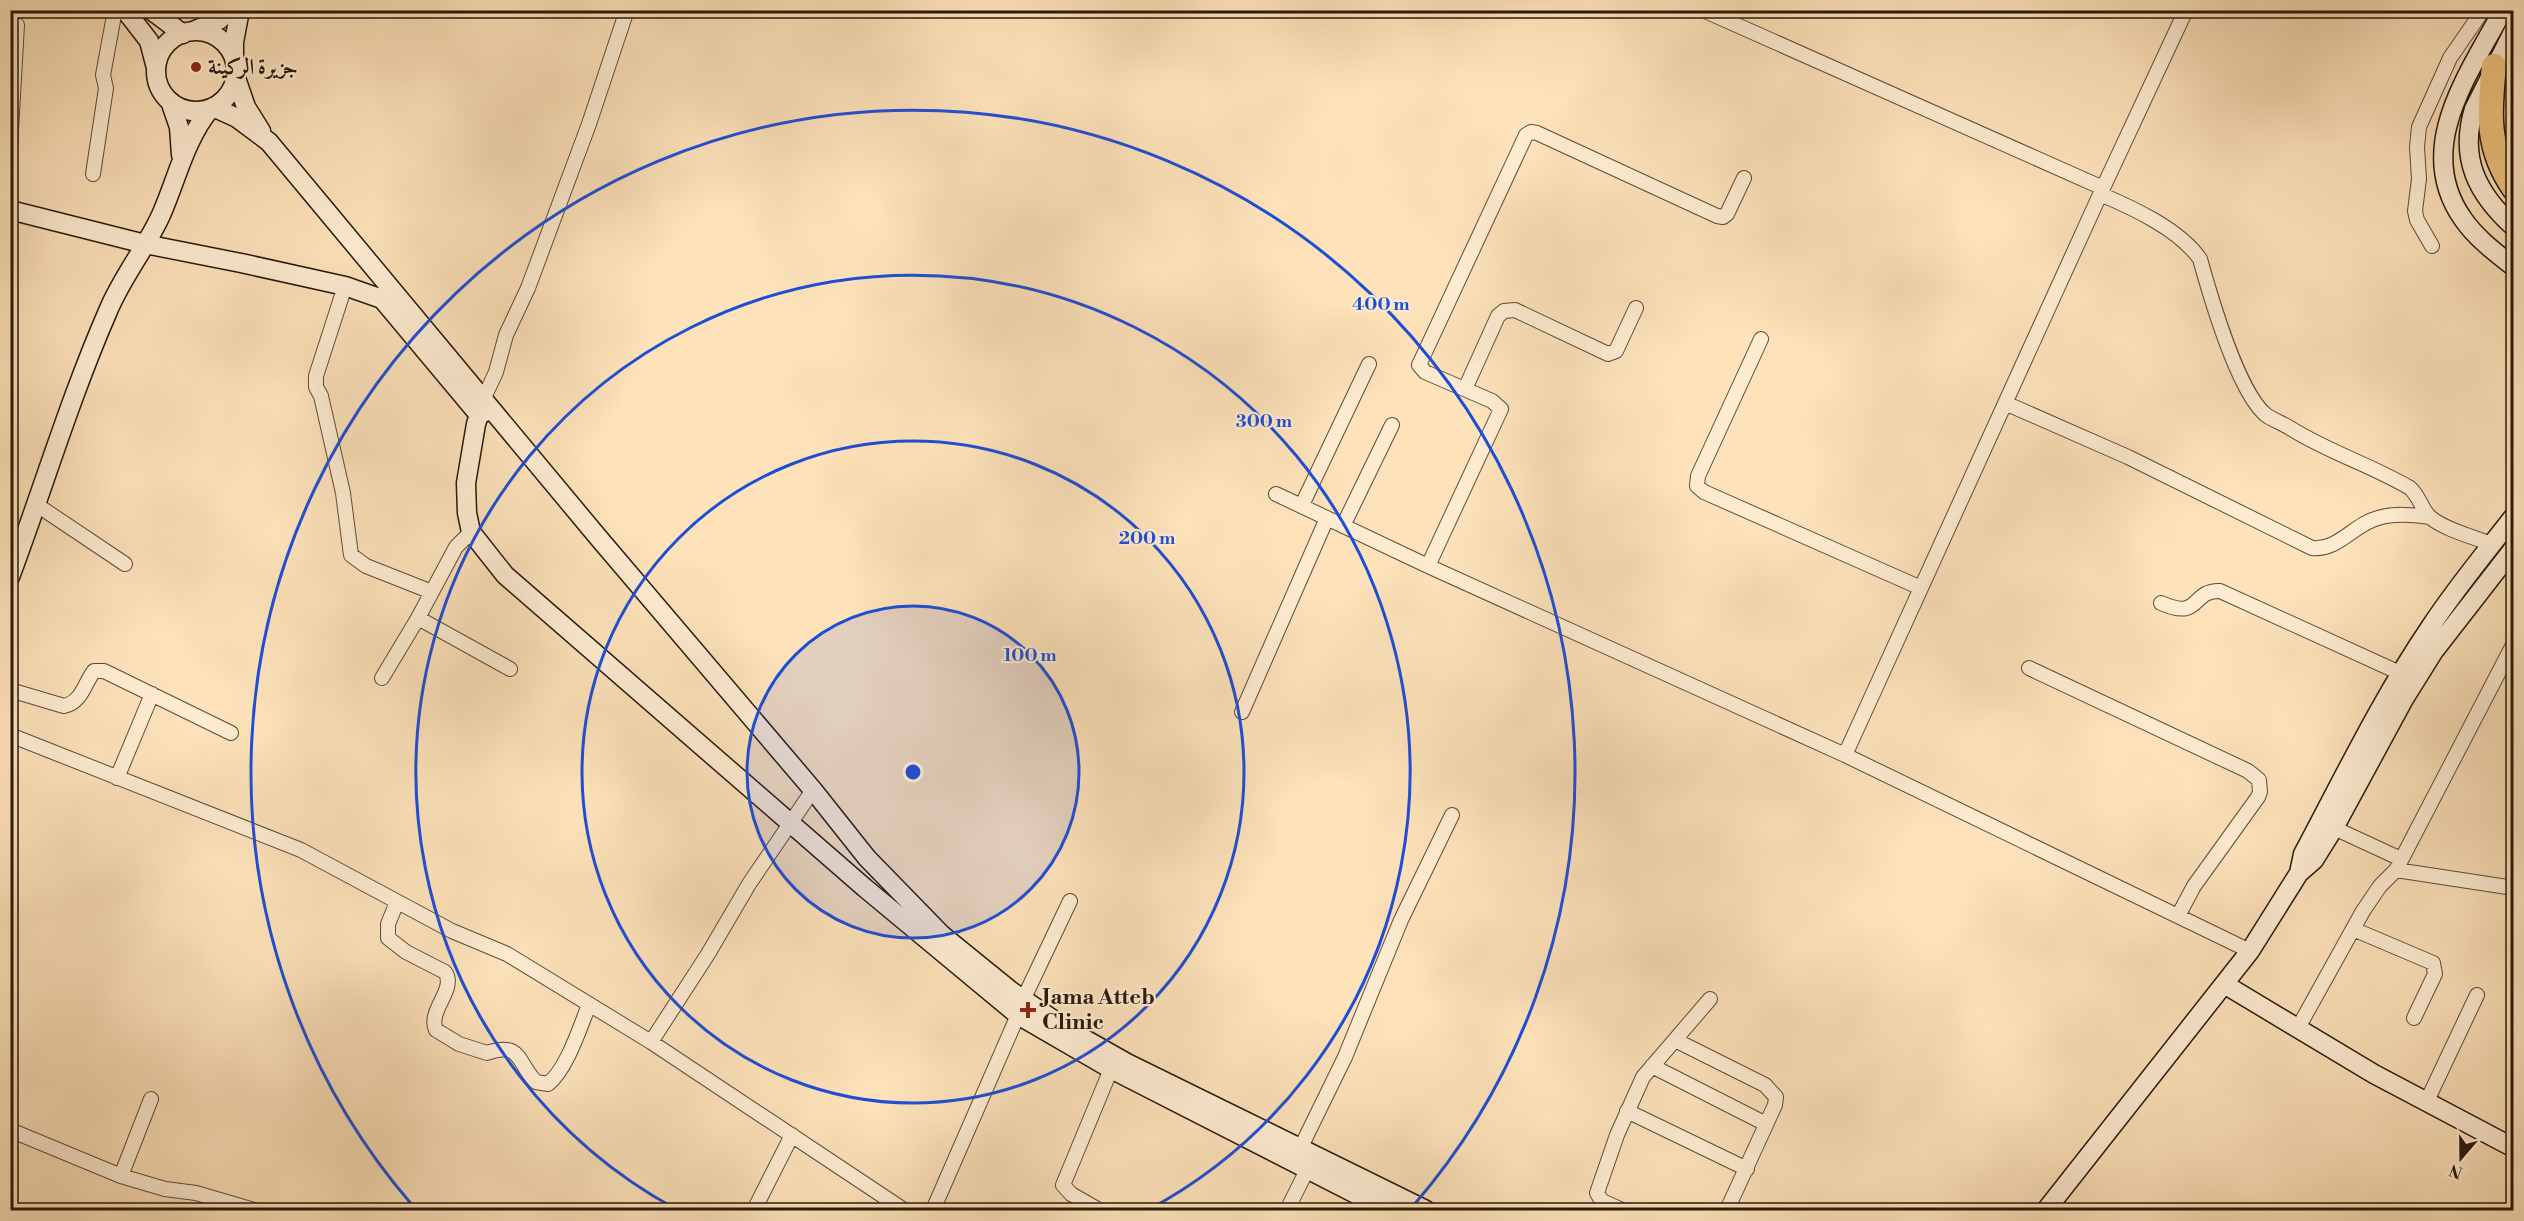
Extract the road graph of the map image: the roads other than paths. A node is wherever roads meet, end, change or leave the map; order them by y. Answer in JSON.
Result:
{"nodes":[{"id":1,"x":116,"y":10,"type":"edge"},
{"id":2,"x":125,"y":10,"type":"edge"},
{"id":3,"x":151,"y":10,"type":"edge"},
{"id":4,"x":230,"y":10,"type":"edge"},
{"id":5,"x":240,"y":10,"type":"edge"},
{"id":6,"x":627,"y":10,"type":"edge"},
{"id":7,"x":1703,"y":10,"type":"edge"},
{"id":8,"x":2187,"y":10,"type":"edge"},
{"id":9,"x":2483,"y":10,"type":"edge"},
{"id":10,"x":2503,"y":10,"type":"edge"},
{"id":11,"x":1722,"y":14,"type":"edge"},
{"id":12,"x":17,"y":25,"type":"dead end"},
{"id":13,"x":2514,"y":30,"type":"edge"},
{"id":14,"x":187,"y":33,"type":"junction"},
{"id":15,"x":234,"y":58,"type":"junction"},
{"id":16,"x":2494,"y":66,"type":"junction"},
{"id":17,"x":156,"y":68,"type":"junction"},
{"id":18,"x":236,"y":78,"type":"junction"},
{"id":19,"x":170,"y":101,"type":"junction"},
{"id":20,"x":212,"y":108,"type":"junction"},
{"id":21,"x":269,"y":142,"type":"junction"},
{"id":22,"x":10,"y":148,"type":"edge"},
{"id":23,"x":179,"y":166,"type":"junction"},
{"id":24,"x":93,"y":174,"type":"dead end"},
{"id":25,"x":1744,"y":178,"type":"dead end"},
{"id":26,"x":2514,"y":188,"type":"edge"},
{"id":27,"x":2102,"y":191,"type":"junction"},
{"id":28,"x":10,"y":210,"type":"edge"},
{"id":29,"x":2514,"y":227,"type":"edge"},
{"id":30,"x":145,"y":244,"type":"junction"},
{"id":31,"x":2432,"y":246,"type":"dead end"},
{"id":32,"x":2514,"y":267,"type":"edge"},
{"id":33,"x":345,"y":286,"type":"junction"},
{"id":34,"x":382,"y":299,"type":"junction"},
{"id":35,"x":402,"y":303,"type":"junction"},
{"id":36,"x":1636,"y":308,"type":"dead end"},
{"id":37,"x":1761,"y":339,"type":"dead end"},
{"id":38,"x":1369,"y":364,"type":"dead end"},
{"id":39,"x":1465,"y":389,"type":"junction"},
{"id":40,"x":2005,"y":403,"type":"junction"},
{"id":41,"x":485,"y":408,"type":"junction"},
{"id":42,"x":1392,"y":425,"type":"dead end"},
{"id":43,"x":1276,"y":494,"type":"dead end"},
{"id":44,"x":37,"y":505,"type":"junction"},
{"id":45,"x":1302,"y":505,"type":"junction"},
{"id":46,"x":2514,"y":516,"type":"edge"},
{"id":47,"x":2430,"y":517,"type":"junction"},
{"id":48,"x":1327,"y":518,"type":"junction"},
{"id":49,"x":1343,"y":526,"type":"junction"},
{"id":50,"x":471,"y":532,"type":"junction"},
{"id":51,"x":2492,"y":544,"type":"junction"},
{"id":52,"x":2514,"y":548,"type":"edge"},
{"id":53,"x":125,"y":564,"type":"dead end"},
{"id":54,"x":1428,"y":566,"type":"junction"},
{"id":55,"x":10,"y":577,"type":"edge"},
{"id":56,"x":1921,"y":588,"type":"junction"},
{"id":57,"x":432,"y":592,"type":"junction"},
{"id":58,"x":2161,"y":603,"type":"dead end"},
{"id":59,"x":418,"y":618,"type":"junction"},
{"id":60,"x":2512,"y":649,"type":"edge"},
{"id":61,"x":2028,"y":668,"type":"dead end"},
{"id":62,"x":510,"y":669,"type":"dead end"},
{"id":63,"x":2400,"y":673,"type":"junction"},
{"id":64,"x":382,"y":678,"type":"dead end"},
{"id":65,"x":10,"y":690,"type":"edge"},
{"id":66,"x":152,"y":694,"type":"junction"},
{"id":67,"x":1242,"y":711,"type":"dead end"},
{"id":68,"x":231,"y":733,"type":"dead end"},
{"id":69,"x":10,"y":735,"type":"edge"},
{"id":70,"x":1845,"y":755,"type":"junction"},
{"id":71,"x":117,"y":778,"type":"junction"},
{"id":72,"x":813,"y":790,"type":"junction"},
{"id":73,"x":1452,"y":815,"type":"dead end"},
{"id":74,"x":791,"y":822,"type":"junction"},
{"id":75,"x":2334,"y":828,"type":"junction"},
{"id":76,"x":2398,"y":864,"type":"junction"},
{"id":77,"x":2299,"y":873,"type":"junction"},
{"id":78,"x":895,"y":888,"type":"junction"},
{"id":79,"x":2514,"y":888,"type":"edge"},
{"id":80,"x":1070,"y":901,"type":"dead end"},
{"id":81,"x":397,"y":902,"type":"junction"},
{"id":82,"x":883,"y":904,"type":"junction"},
{"id":83,"x":2178,"y":915,"type":"junction"},
{"id":84,"x":2353,"y":929,"type":"junction"},
{"id":85,"x":2245,"y":949,"type":"junction"},
{"id":86,"x":2224,"y":984,"type":"junction"},
{"id":87,"x":2477,"y":995,"type":"dead end"},
{"id":88,"x":1710,"y":999,"type":"dead end"},
{"id":89,"x":589,"y":1005,"type":"junction"},
{"id":90,"x":1020,"y":1007,"type":"junction"},
{"id":91,"x":2414,"y":1018,"type":"dead end"},
{"id":92,"x":2298,"y":1028,"type":"junction"},
{"id":93,"x":1675,"y":1040,"type":"junction"},
{"id":94,"x":651,"y":1042,"type":"junction"},
{"id":95,"x":1652,"y":1065,"type":"junction"},
{"id":96,"x":1111,"y":1069,"type":"junction"},
{"id":97,"x":151,"y":1099,"type":"dead end"},
{"id":98,"x":2426,"y":1103,"type":"junction"},
{"id":99,"x":1627,"y":1111,"type":"junction"},
{"id":100,"x":1766,"y":1124,"type":"junction"},
{"id":101,"x":10,"y":1130,"type":"edge"},
{"id":102,"x":792,"y":1135,"type":"junction"},
{"id":103,"x":2514,"y":1148,"type":"edge"},
{"id":104,"x":1300,"y":1149,"type":"junction"},
{"id":105,"x":1747,"y":1169,"type":"junction"},
{"id":106,"x":1307,"y":1170,"type":"junction"},
{"id":107,"x":121,"y":1176,"type":"junction"},
{"id":108,"x":254,"y":1210,"type":"edge"},
{"id":109,"x":754,"y":1210,"type":"edge"},
{"id":110,"x":904,"y":1210,"type":"edge"},
{"id":111,"x":933,"y":1210,"type":"edge"},
{"id":112,"x":1099,"y":1210,"type":"edge"},
{"id":113,"x":1287,"y":1210,"type":"edge"},
{"id":114,"x":1387,"y":1210,"type":"edge"},
{"id":115,"x":1426,"y":1210,"type":"edge"},
{"id":116,"x":1622,"y":1210,"type":"edge"},
{"id":117,"x":1727,"y":1210,"type":"edge"},
{"id":118,"x":2037,"y":1210,"type":"edge"},
{"id":119,"x":2046,"y":1210,"type":"edge"}],
"edges":[{"from":1,"to":24,"type":"street"},
{"from":2,"to":17,"type":"street"},
{"from":3,"to":14,"type":"street"},
{"from":4,"to":14,"type":"street"},
{"from":5,"to":15,"type":"street"},
{"from":6,"to":41,"type":"street"},
{"from":7,"to":11,"type":"street"},
{"from":8,"to":27,"type":"street"},
{"from":9,"to":31,"type":"street"},
{"from":10,"to":32,"type":"street"},
{"from":11,"to":27,"type":"street"},
{"from":12,"to":22,"type":"street"},
{"from":13,"to":16,"type":"street"},
{"from":14,"to":15,"type":"street"},
{"from":14,"to":17,"type":"street"},
{"from":15,"to":18,"type":"street"},
{"from":16,"to":26,"type":"highway"},
{"from":16,"to":29,"type":"street"},
{"from":17,"to":19,"type":"street"},
{"from":18,"to":20,"type":"street"},
{"from":18,"to":21,"type":"street"},
{"from":19,"to":20,"type":"street"},
{"from":19,"to":23,"type":"street"},
{"from":20,"to":21,"type":"street"},
{"from":20,"to":23,"type":"street"},
{"from":21,"to":35,"type":"street"},
{"from":23,"to":30,"type":"street"},
{"from":25,"to":39,"type":"street"},
{"from":27,"to":40,"type":"street"},
{"from":27,"to":47,"type":"street"},
{"from":28,"to":30,"type":"street"},
{"from":30,"to":33,"type":"street"},
{"from":30,"to":44,"type":"street"},
{"from":33,"to":34,"type":"street"},
{"from":33,"to":57,"type":"street"},
{"from":34,"to":35,"type":"street"},
{"from":34,"to":41,"type":"street"},
{"from":35,"to":41,"type":"street"},
{"from":36,"to":39,"type":"street"},
{"from":37,"to":56,"type":"street"},
{"from":38,"to":45,"type":"street"},
{"from":39,"to":54,"type":"street"},
{"from":40,"to":47,"type":"street"},
{"from":40,"to":56,"type":"street"},
{"from":41,"to":50,"type":"street"},
{"from":41,"to":72,"type":"street"},
{"from":42,"to":49,"type":"street"},
{"from":43,"to":45,"type":"street"},
{"from":44,"to":53,"type":"street"},
{"from":44,"to":55,"type":"street"},
{"from":45,"to":48,"type":"street"},
{"from":46,"to":51,"type":"street"},
{"from":47,"to":51,"type":"street"},
{"from":48,"to":49,"type":"street"},
{"from":48,"to":67,"type":"street"},
{"from":49,"to":54,"type":"street"},
{"from":50,"to":57,"type":"street"},
{"from":50,"to":74,"type":"street"},
{"from":51,"to":63,"type":"street"},
{"from":52,"to":75,"type":"street"},
{"from":54,"to":70,"type":"street"},
{"from":56,"to":70,"type":"street"},
{"from":57,"to":59,"type":"street"},
{"from":58,"to":63,"type":"street"},
{"from":59,"to":62,"type":"street"},
{"from":59,"to":64,"type":"street"},
{"from":60,"to":76,"type":"street"},
{"from":61,"to":83,"type":"street"},
{"from":63,"to":77,"type":"street"},
{"from":65,"to":66,"type":"street"},
{"from":66,"to":68,"type":"street"},
{"from":66,"to":71,"type":"street"},
{"from":69,"to":71,"type":"street"},
{"from":70,"to":83,"type":"street"},
{"from":71,"to":81,"type":"street"},
{"from":72,"to":74,"type":"street"},
{"from":72,"to":78,"type":"street"},
{"from":73,"to":104,"type":"street"},
{"from":74,"to":82,"type":"street"},
{"from":74,"to":94,"type":"street"},
{"from":75,"to":76,"type":"street"},
{"from":75,"to":77,"type":"street"},
{"from":76,"to":79,"type":"street"},
{"from":76,"to":84,"type":"street"},
{"from":77,"to":85,"type":"street"},
{"from":78,"to":82,"type":"street"},
{"from":78,"to":90,"type":"street"},
{"from":80,"to":90,"type":"street"},
{"from":81,"to":89,"type":"street"},
{"from":81,"to":89,"type":"street"},
{"from":82,"to":90,"type":"street"},
{"from":83,"to":85,"type":"street"},
{"from":84,"to":91,"type":"street"},
{"from":84,"to":92,"type":"street"},
{"from":85,"to":86,"type":"street"},
{"from":85,"to":118,"type":"street"},
{"from":86,"to":92,"type":"street"},
{"from":86,"to":119,"type":"street"},
{"from":87,"to":98,"type":"street"},
{"from":88,"to":93,"type":"street"},
{"from":89,"to":94,"type":"street"},
{"from":90,"to":96,"type":"street"},
{"from":90,"to":104,"type":"street"},
{"from":90,"to":111,"type":"street"},
{"from":92,"to":98,"type":"street"},
{"from":93,"to":95,"type":"street"},
{"from":93,"to":100,"type":"street"},
{"from":94,"to":102,"type":"street"},
{"from":95,"to":99,"type":"street"},
{"from":95,"to":100,"type":"street"},
{"from":96,"to":106,"type":"street"},
{"from":96,"to":112,"type":"street"},
{"from":97,"to":107,"type":"street"},
{"from":98,"to":103,"type":"street"},
{"from":99,"to":105,"type":"street"},
{"from":99,"to":116,"type":"street"},
{"from":100,"to":105,"type":"street"},
{"from":101,"to":107,"type":"street"},
{"from":102,"to":109,"type":"street"},
{"from":102,"to":110,"type":"street"},
{"from":104,"to":115,"type":"street"},
{"from":105,"to":117,"type":"street"},
{"from":106,"to":113,"type":"street"},
{"from":106,"to":114,"type":"street"},
{"from":107,"to":108,"type":"street"}]}
